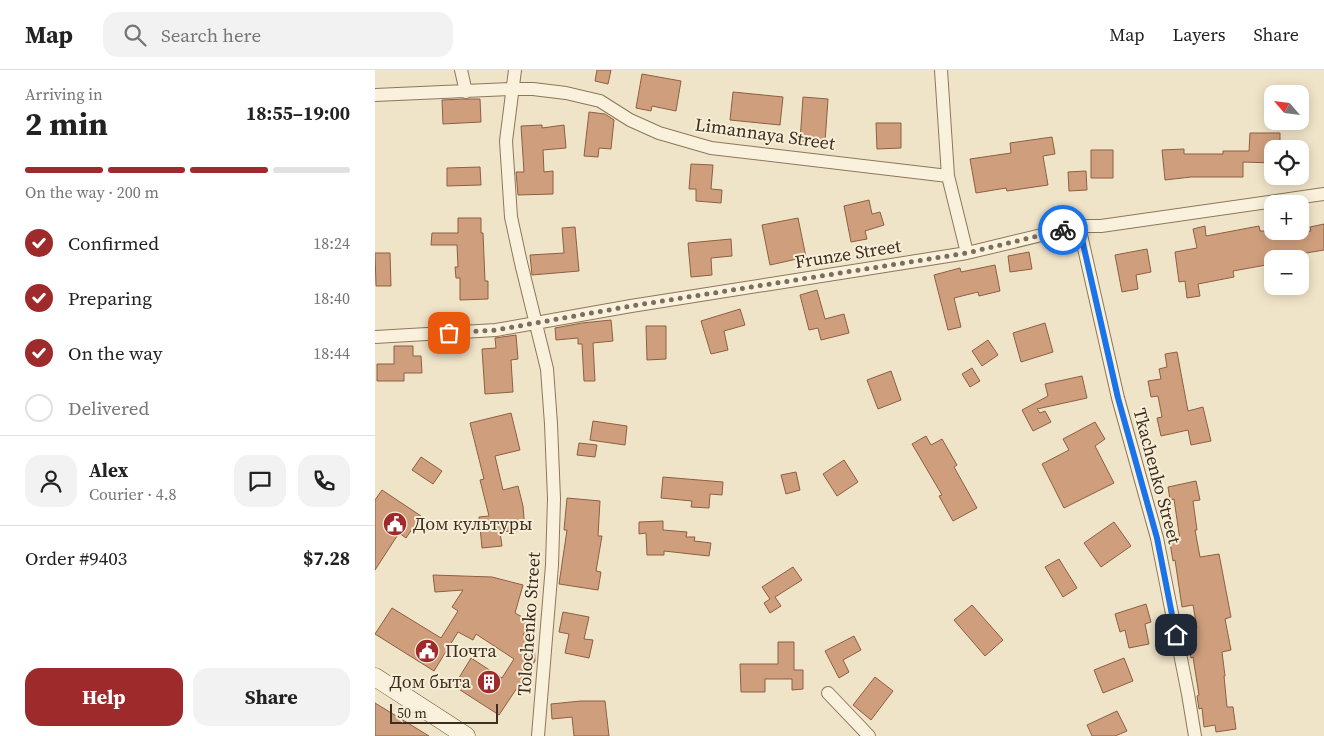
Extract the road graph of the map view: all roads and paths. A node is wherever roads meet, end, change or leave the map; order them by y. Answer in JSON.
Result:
{"nodes":[{"id":1,"x":461,"y":70,"type":"edge"},
{"id":2,"x":515,"y":70,"type":"edge"},
{"id":3,"x":941,"y":70,"type":"edge"},
{"id":4,"x":512,"y":89,"type":"junction"},
{"id":5,"x":466,"y":92,"type":"junction"},
{"id":6,"x":375,"y":95,"type":"edge"},
{"id":7,"x":948,"y":176,"type":"junction"},
{"id":8,"x":1324,"y":194,"type":"edge"},
{"id":9,"x":1079,"y":226,"type":"junction"},
{"id":10,"x":967,"y":253,"type":"junction"},
{"id":11,"x":535,"y":323,"type":"junction"},
{"id":12,"x":375,"y":337,"type":"edge"},
{"id":13,"x":375,"y":677,"type":"edge"},
{"id":14,"x":828,"y":693,"type":"dead end"},
{"id":15,"x":466,"y":736,"type":"edge"},
{"id":16,"x":538,"y":736,"type":"edge"},
{"id":17,"x":869,"y":736,"type":"edge"},
{"id":18,"x":1195,"y":736,"type":"edge"}],
"edges":[{"from":1,"to":5,"type":"street"},
{"from":2,"to":4,"type":"street","name":"Tolochenko Street"},
{"from":3,"to":7,"type":"street"},
{"from":4,"to":5,"type":"street","name":"Limannaya Street"},
{"from":4,"to":7,"type":"street","name":"Limannaya Street"},
{"from":4,"to":11,"type":"street","name":"Tolochenko Street"},
{"from":5,"to":6,"type":"street","name":"Limannaya Street"},
{"from":7,"to":10,"type":"street"},
{"from":8,"to":9,"type":"street","name":"Frunze Street"},
{"from":9,"to":10,"type":"street","name":"Frunze Street"},
{"from":9,"to":18,"type":"street","name":"Tkachenko Street"},
{"from":10,"to":11,"type":"street","name":"Frunze Street"},
{"from":11,"to":12,"type":"street","name":"Frunze Street"},
{"from":11,"to":16,"type":"street","name":"Tolochenko Street"},
{"from":13,"to":15,"type":"street"},
{"from":14,"to":17,"type":"street"}]}
